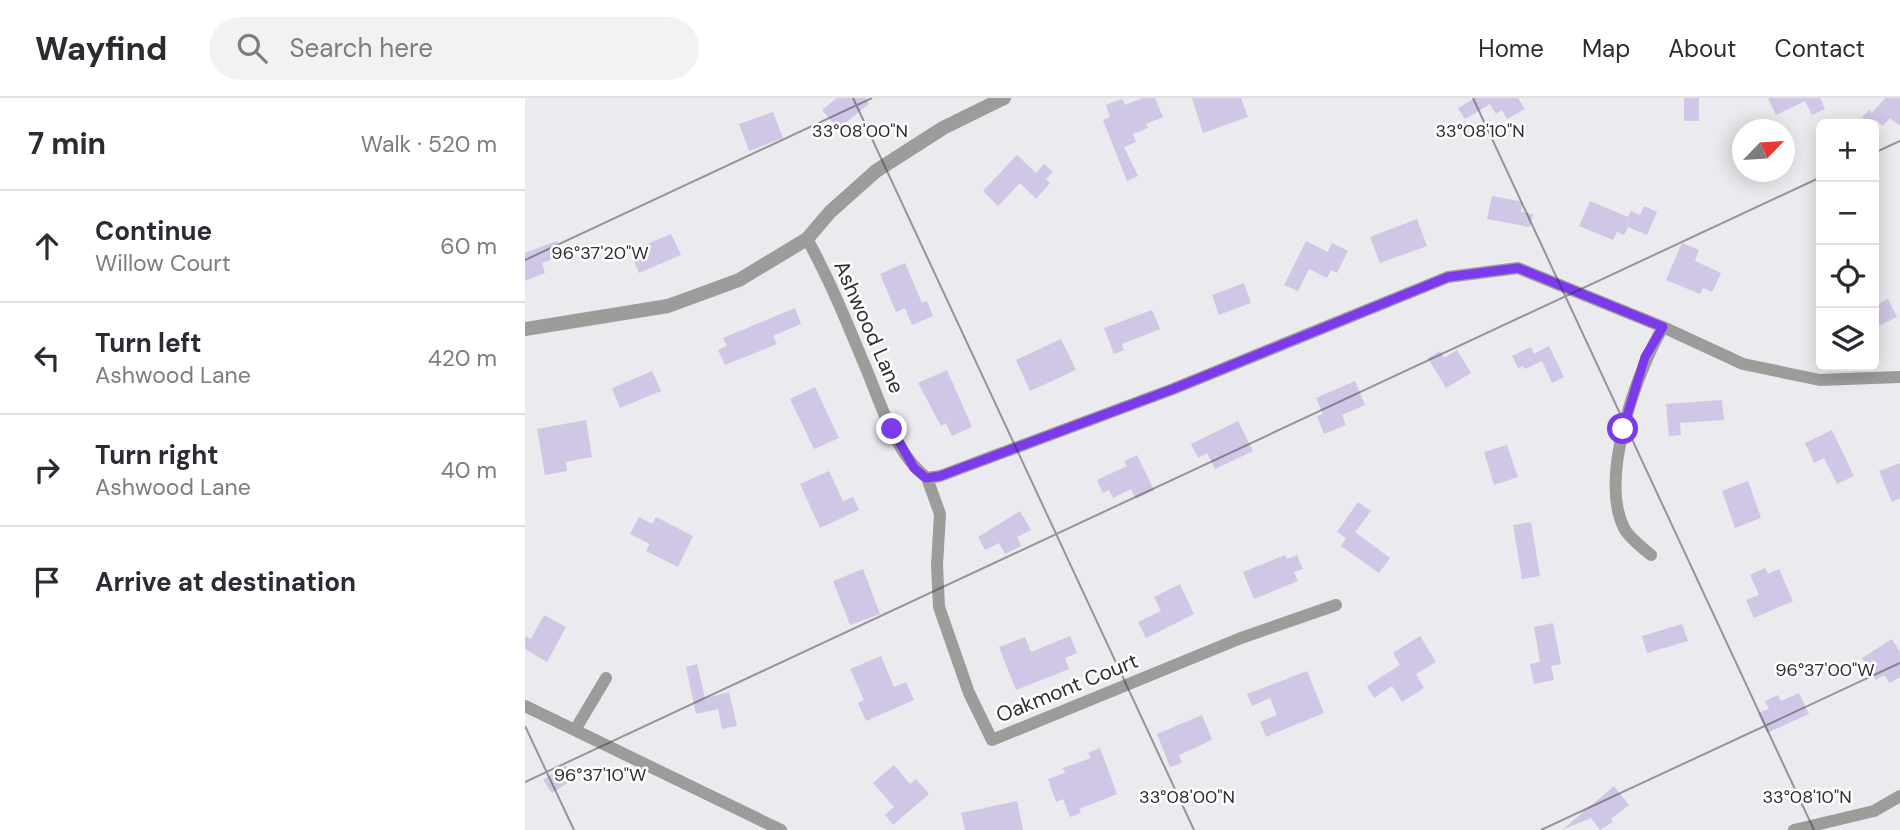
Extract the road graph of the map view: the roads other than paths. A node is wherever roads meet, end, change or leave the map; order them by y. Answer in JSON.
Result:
{"nodes":[{"id":1,"x":1004,"y":98,"type":"edge"},
{"id":2,"x":807,"y":239,"type":"junction"},
{"id":3,"x":1663,"y":327,"type":"junction"},
{"id":4,"x":525,"y":329,"type":"edge"},
{"id":5,"x":1900,"y":377,"type":"edge"},
{"id":6,"x":926,"y":478,"type":"junction"},
{"id":7,"x":1651,"y":555,"type":"dead end"},
{"id":8,"x":1336,"y":605,"type":"dead end"},
{"id":9,"x":606,"y":678,"type":"dead end"},
{"id":10,"x":525,"y":706,"type":"edge"},
{"id":11,"x":575,"y":730,"type":"junction"},
{"id":12,"x":1900,"y":796,"type":"edge"},
{"id":13,"x":781,"y":830,"type":"edge"},
{"id":14,"x":1794,"y":830,"type":"edge"}],
"edges":[{"from":1,"to":2,"type":"street"},
{"from":2,"to":4,"type":"street"},
{"from":2,"to":6,"type":"street","name":"Ashwood Lane"},
{"from":3,"to":5,"type":"street"},
{"from":3,"to":6,"type":"street"},
{"from":3,"to":7,"type":"street"},
{"from":6,"to":8,"type":"street","name":"Oakmont Court"},
{"from":9,"to":11,"type":"street"},
{"from":10,"to":11,"type":"street"},
{"from":11,"to":13,"type":"street"},
{"from":12,"to":14,"type":"street"}]}
